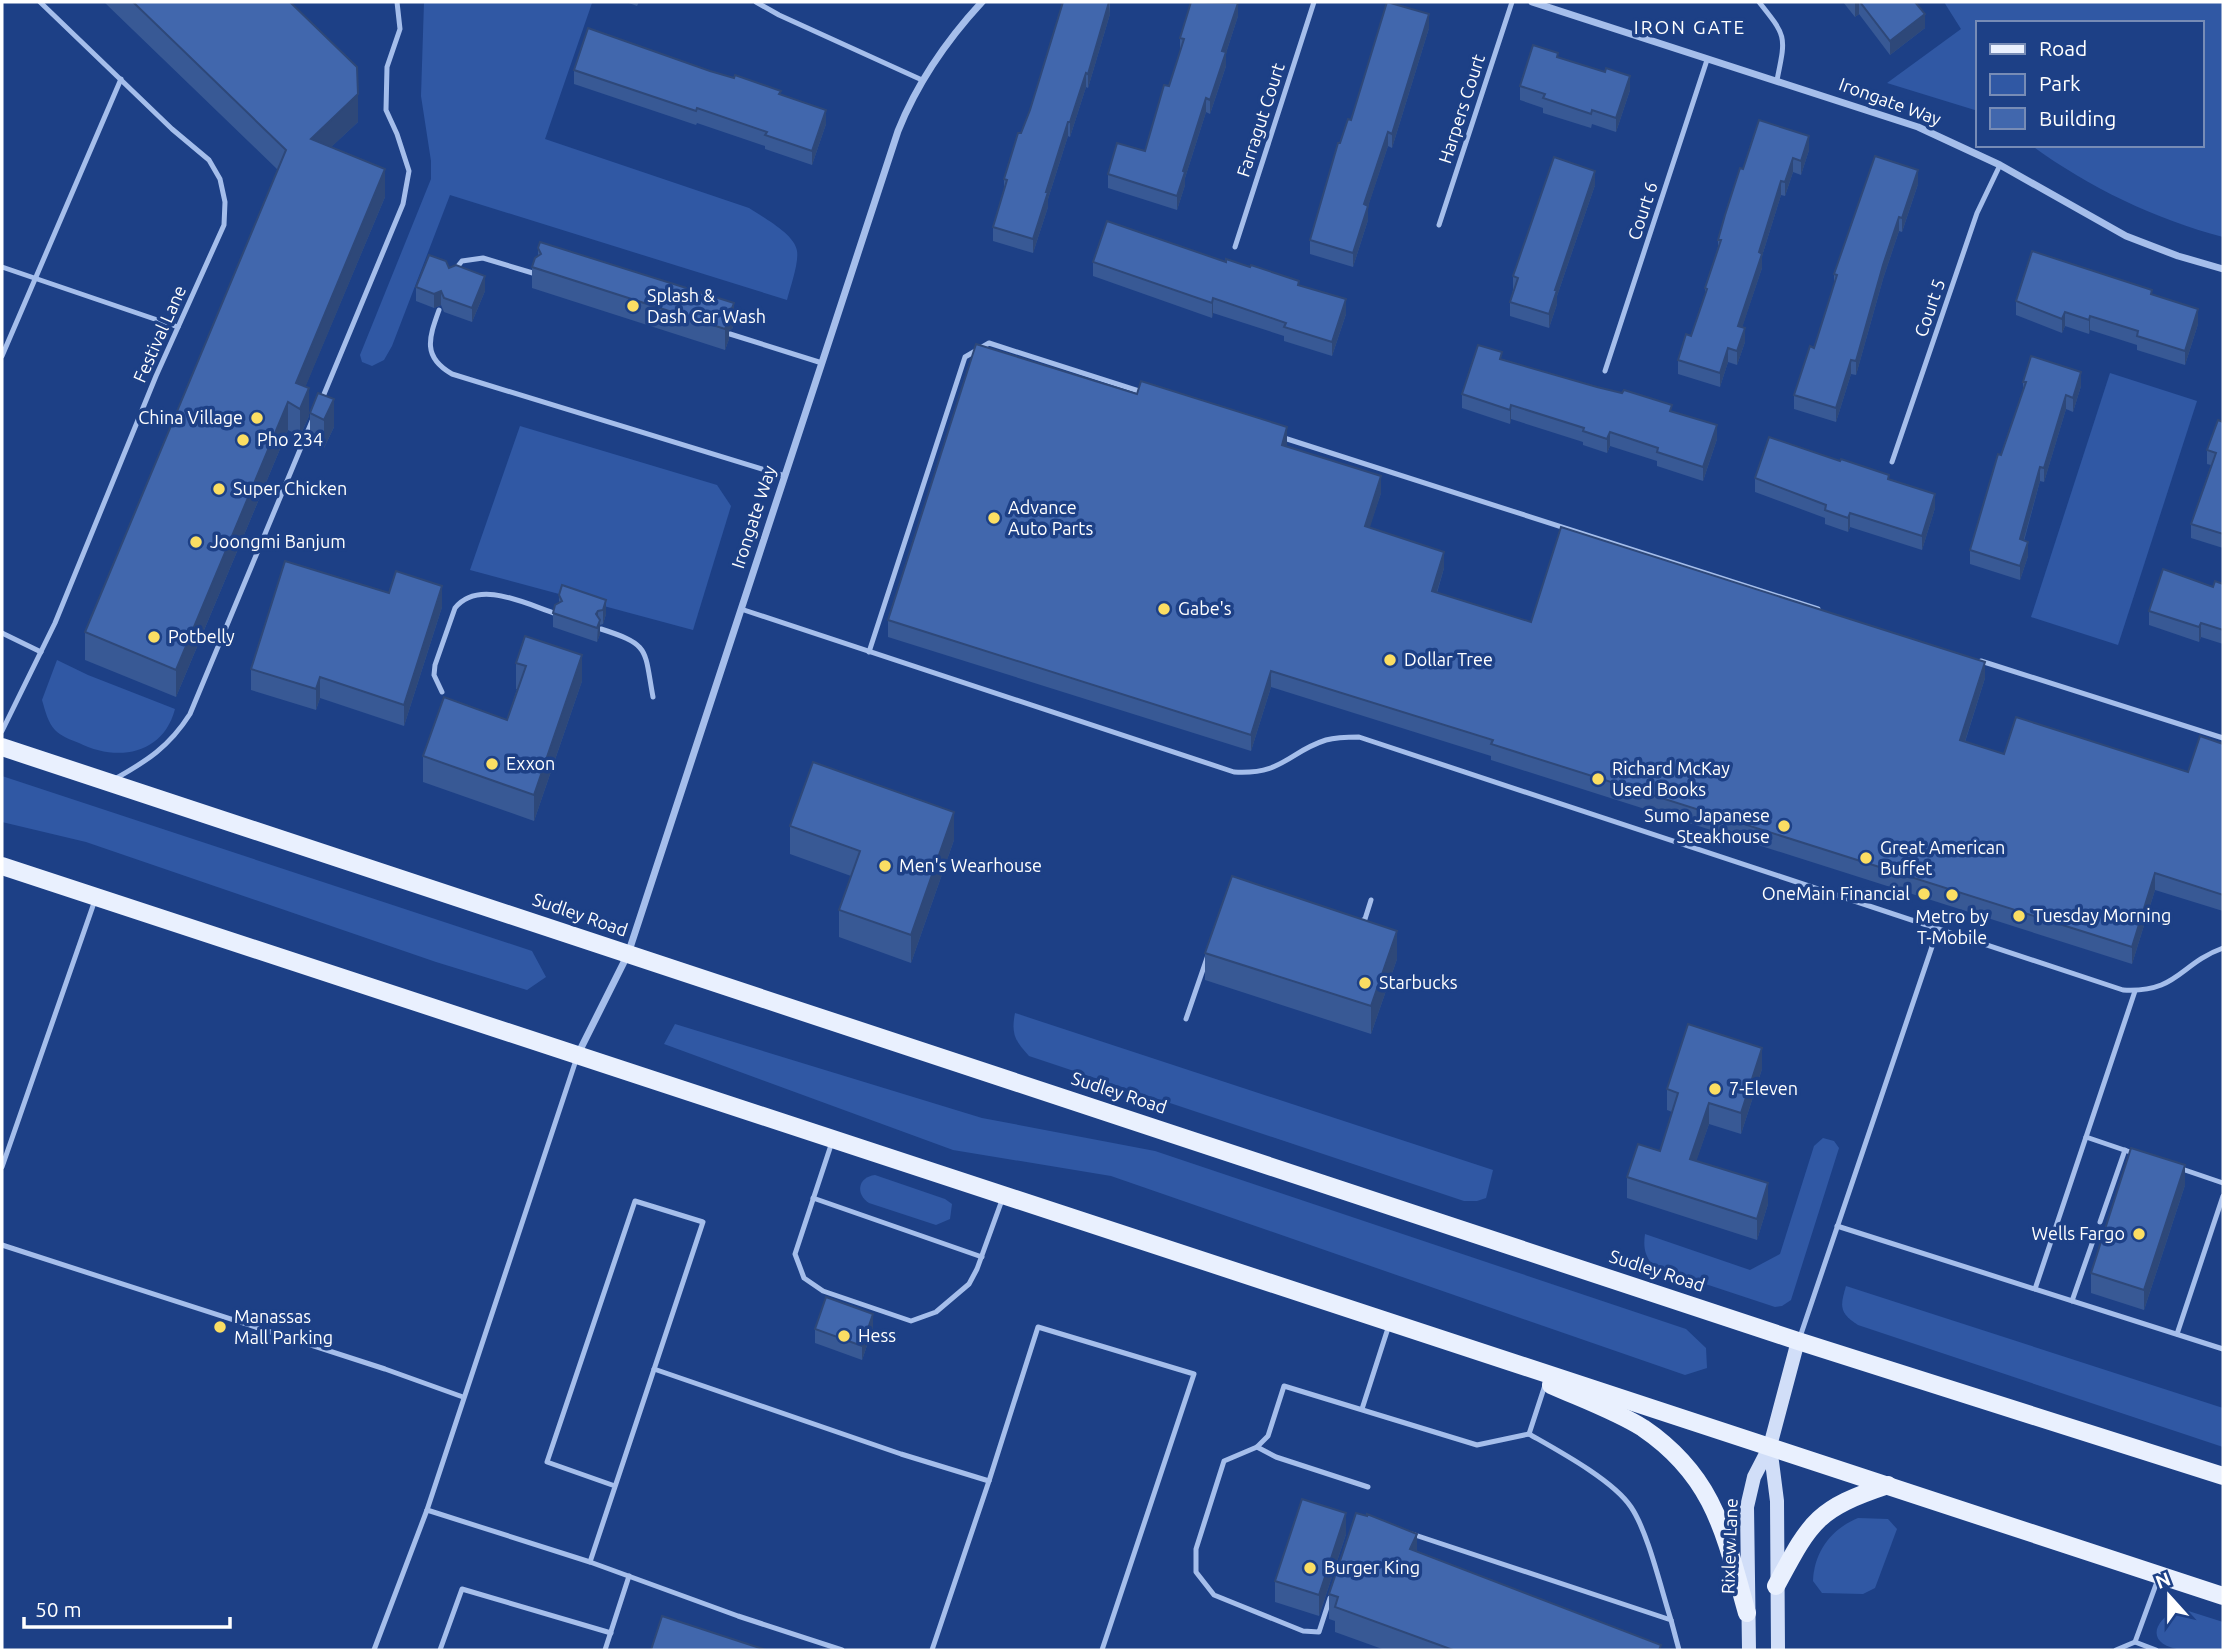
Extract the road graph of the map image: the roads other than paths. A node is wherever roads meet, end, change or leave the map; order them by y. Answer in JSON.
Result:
{"nodes":[{"id":1,"x":40,"y":2,"type":"edge"},
{"id":2,"x":397,"y":2,"type":"edge"},
{"id":3,"x":756,"y":2,"type":"edge"},
{"id":4,"x":982,"y":2,"type":"edge"},
{"id":5,"x":1314,"y":2,"type":"edge"},
{"id":6,"x":1512,"y":2,"type":"edge"},
{"id":7,"x":1532,"y":2,"type":"edge"},
{"id":8,"x":1759,"y":2,"type":"edge"},
{"id":9,"x":1707,"y":60,"type":"junction"},
{"id":10,"x":121,"y":79,"type":"junction"},
{"id":11,"x":922,"y":80,"type":"junction"},
{"id":12,"x":1777,"y":80,"type":"junction"},
{"id":13,"x":2000,"y":165,"type":"junction"},
{"id":14,"x":1439,"y":225,"type":"dead end"},
{"id":15,"x":1235,"y":247,"type":"dead end"},
{"id":16,"x":2,"y":267,"type":"edge"},
{"id":17,"x":2223,"y":268,"type":"edge"},
{"id":18,"x":536,"y":274,"type":"edge"},
{"id":19,"x":36,"y":278,"type":"junction"},
{"id":20,"x":452,"y":278,"type":"edge"},
{"id":21,"x":439,"y":310,"type":"dead end"},
{"id":22,"x":178,"y":327,"type":"junction"},
{"id":23,"x":730,"y":334,"type":"edge"},
{"id":24,"x":2,"y":356,"type":"edge"},
{"id":25,"x":822,"y":363,"type":"junction"},
{"id":26,"x":1605,"y":371,"type":"dead end"},
{"id":27,"x":1148,"y":394,"type":"edge"},
{"id":28,"x":1268,"y":432,"type":"edge"},
{"id":29,"x":1892,"y":462,"type":"dead end"},
{"id":30,"x":785,"y":476,"type":"junction"},
{"id":31,"x":741,"y":609,"type":"junction"},
{"id":32,"x":1825,"y":611,"type":"edge"},
{"id":33,"x":557,"y":614,"type":"edge"},
{"id":34,"x":601,"y":629,"type":"edge"},
{"id":35,"x":2,"y":633,"type":"edge"},
{"id":36,"x":41,"y":652,"type":"junction"},
{"id":37,"x":869,"y":652,"type":"junction"},
{"id":38,"x":1971,"y":657,"type":"edge"},
{"id":39,"x":442,"y":692,"type":"dead end"},
{"id":40,"x":653,"y":697,"type":"dead end"},
{"id":41,"x":2,"y":731,"type":"edge"},
{"id":42,"x":2223,"y":738,"type":"edge"},
{"id":43,"x":2,"y":747,"type":"edge"},
{"id":44,"x":109,"y":782,"type":"junction"},
{"id":45,"x":2,"y":866,"type":"edge"},
{"id":46,"x":96,"y":897,"type":"junction"},
{"id":47,"x":1371,"y":900,"type":"dead end"},
{"id":48,"x":1352,"y":921,"type":"edge"},
{"id":49,"x":1938,"y":929,"type":"junction"},
{"id":50,"x":1212,"y":941,"type":"edge"},
{"id":51,"x":2223,"y":948,"type":"edge"},
{"id":52,"x":628,"y":954,"type":"junction"},
{"id":53,"x":2136,"y":991,"type":"junction"},
{"id":54,"x":1186,"y":1019,"type":"dead end"},
{"id":55,"x":578,"y":1055,"type":"junction"},
{"id":56,"x":2086,"y":1137,"type":"junction"},
{"id":57,"x":833,"y":1139,"type":"junction"},
{"id":58,"x":2125,"y":1150,"type":"junction"},
{"id":59,"x":2147,"y":1157,"type":"edge"},
{"id":60,"x":2171,"y":1165,"type":"edge"},
{"id":61,"x":2,"y":1167,"type":"edge"},
{"id":62,"x":2223,"y":1183,"type":"edge"},
{"id":63,"x":1004,"y":1195,"type":"junction"},
{"id":64,"x":2223,"y":1196,"type":"edge"},
{"id":65,"x":813,"y":1198,"type":"junction"},
{"id":66,"x":2100,"y":1223,"type":"dead end"},
{"id":67,"x":1837,"y":1226,"type":"junction"},
{"id":68,"x":2094,"y":1238,"type":"dead end"},
{"id":69,"x":2,"y":1245,"type":"edge"},
{"id":70,"x":982,"y":1257,"type":"junction"},
{"id":71,"x":2035,"y":1289,"type":"junction"},
{"id":72,"x":2073,"y":1301,"type":"junction"},
{"id":73,"x":1390,"y":1322,"type":"junction"},
{"id":74,"x":2177,"y":1334,"type":"junction"},
{"id":75,"x":1798,"y":1341,"type":"junction"},
{"id":76,"x":2223,"y":1349,"type":"edge"},
{"id":77,"x":654,"y":1369,"type":"junction"},
{"id":78,"x":1546,"y":1378,"type":"junction"},
{"id":79,"x":463,"y":1397,"type":"junction"},
{"id":80,"x":1362,"y":1409,"type":"junction"},
{"id":81,"x":1529,"y":1434,"type":"junction"},
{"id":82,"x":1256,"y":1447,"type":"junction"},
{"id":83,"x":1770,"y":1447,"type":"junction"},
{"id":84,"x":2223,"y":1476,"type":"edge"},
{"id":85,"x":989,"y":1480,"type":"junction"},
{"id":86,"x":1888,"y":1485,"type":"junction"},
{"id":87,"x":615,"y":1486,"type":"junction"},
{"id":88,"x":1368,"y":1487,"type":"dead end"},
{"id":89,"x":427,"y":1510,"type":"junction"},
{"id":90,"x":1410,"y":1534,"type":"edge"},
{"id":91,"x":590,"y":1562,"type":"junction"},
{"id":92,"x":2159,"y":1575,"type":"junction"},
{"id":93,"x":629,"y":1576,"type":"junction"},
{"id":94,"x":1776,"y":1586,"type":"junction"},
{"id":95,"x":1332,"y":1593,"type":"edge"},
{"id":96,"x":2223,"y":1595,"type":"edge"},
{"id":97,"x":1747,"y":1613,"type":"junction"},
{"id":98,"x":1671,"y":1620,"type":"junction"},
{"id":99,"x":611,"y":1633,"type":"junction"},
{"id":100,"x":2135,"y":1642,"type":"junction"},
{"id":101,"x":374,"y":1650,"type":"edge"},
{"id":102,"x":440,"y":1650,"type":"edge"},
{"id":103,"x":606,"y":1650,"type":"edge"},
{"id":104,"x":842,"y":1650,"type":"edge"},
{"id":105,"x":932,"y":1650,"type":"edge"},
{"id":106,"x":1102,"y":1650,"type":"edge"},
{"id":107,"x":1679,"y":1650,"type":"edge"},
{"id":108,"x":1749,"y":1650,"type":"edge"},
{"id":109,"x":1778,"y":1650,"type":"edge"},
{"id":110,"x":2116,"y":1650,"type":"edge"},
{"id":111,"x":2156,"y":1650,"type":"edge"}],
"edges":[{"from":1,"to":10,"type":"lane","name":"Festival Lane"},
{"from":2,"to":44,"type":"lane"},
{"from":3,"to":11,"type":"lane"},
{"from":4,"to":11,"type":"street","name":"Irongate Way"},
{"from":5,"to":15,"type":"lane","name":"Farragut Court"},
{"from":6,"to":14,"type":"lane","name":"Harpers Court"},
{"from":7,"to":9,"type":"street","name":"Irongate Way"},
{"from":8,"to":12,"type":"lane"},
{"from":9,"to":12,"type":"street","name":"Irongate Way"},
{"from":9,"to":26,"type":"lane","name":"Court 6"},
{"from":10,"to":19,"type":"lane"},
{"from":10,"to":22,"type":"lane","name":"Festival Lane"},
{"from":11,"to":25,"type":"street","name":"Irongate Way"},
{"from":12,"to":13,"type":"street","name":"Irongate Way"},
{"from":13,"to":17,"type":"street","name":"Irongate Way"},
{"from":13,"to":29,"type":"lane","name":"Court 5"},
{"from":16,"to":19,"type":"lane"},
{"from":18,"to":20,"type":"lane"},
{"from":19,"to":22,"type":"lane"},
{"from":19,"to":24,"type":"lane"},
{"from":21,"to":30,"type":"lane"},
{"from":22,"to":36,"type":"lane","name":"Festival Lane"},
{"from":23,"to":25,"type":"lane"},
{"from":25,"to":30,"type":"street","name":"Irongate Way"},
{"from":27,"to":37,"type":"lane"},
{"from":28,"to":32,"type":"lane"},
{"from":30,"to":31,"type":"street","name":"Irongate Way"},
{"from":31,"to":37,"type":"lane"},
{"from":31,"to":52,"type":"street","name":"Irongate Way"},
{"from":33,"to":39,"type":"lane"},
{"from":34,"to":40,"type":"lane"},
{"from":35,"to":36,"type":"lane"},
{"from":36,"to":41,"type":"lane","name":"Festival Lane"},
{"from":37,"to":49,"type":"lane"},
{"from":38,"to":42,"type":"lane"},
{"from":43,"to":44,"type":"main road","name":"Sudley Road"},
{"from":44,"to":52,"type":"main road","name":"Sudley Road"},
{"from":45,"to":46,"type":"main road"},
{"from":46,"to":55,"type":"main road"},
{"from":46,"to":61,"type":"lane"},
{"from":47,"to":48,"type":"lane"},
{"from":49,"to":53,"type":"lane"},
{"from":49,"to":67,"type":"lane"},
{"from":50,"to":54,"type":"lane"},
{"from":51,"to":53,"type":"lane"},
{"from":52,"to":55,"type":"street","name":"Irongate Way"},
{"from":52,"to":75,"type":"main road","name":"Sudley Road"},
{"from":53,"to":56,"type":"lane"},
{"from":55,"to":57,"type":"main road"},
{"from":55,"to":79,"type":"lane"},
{"from":56,"to":58,"type":"lane"},
{"from":56,"to":71,"type":"lane"},
{"from":57,"to":63,"type":"main road"},
{"from":57,"to":65,"type":"lane"},
{"from":58,"to":59,"type":"lane"},
{"from":58,"to":66,"type":"lane"},
{"from":60,"to":62,"type":"lane"},
{"from":63,"to":70,"type":"lane"},
{"from":63,"to":73,"type":"main road"},
{"from":64,"to":74,"type":"lane"},
{"from":65,"to":70,"type":"lane"},
{"from":65,"to":70,"type":"lane"},
{"from":67,"to":71,"type":"lane"},
{"from":67,"to":75,"type":"lane"},
{"from":68,"to":72,"type":"lane"},
{"from":69,"to":79,"type":"lane"},
{"from":71,"to":72,"type":"lane"},
{"from":72,"to":74,"type":"lane"},
{"from":73,"to":78,"type":"main road"},
{"from":73,"to":80,"type":"lane"},
{"from":74,"to":76,"type":"lane"},
{"from":75,"to":83,"type":"street","name":"Rixlew Lane"},
{"from":75,"to":84,"type":"main road","name":"Sudley Road"},
{"from":77,"to":85,"type":"lane"},
{"from":77,"to":87,"type":"lane"},
{"from":77,"to":87,"type":"lane"},
{"from":78,"to":81,"type":"lane"},
{"from":78,"to":83,"type":"main road"},
{"from":78,"to":97,"type":"main road"},
{"from":79,"to":89,"type":"lane"},
{"from":80,"to":81,"type":"lane"},
{"from":80,"to":82,"type":"lane"},
{"from":81,"to":98,"type":"lane"},
{"from":82,"to":88,"type":"lane"},
{"from":82,"to":95,"type":"lane"},
{"from":83,"to":86,"type":"main road"},
{"from":83,"to":94,"type":"street","name":"Rixlew Lane"},
{"from":83,"to":97,"type":"street","name":"Rixlew Lane"},
{"from":85,"to":105,"type":"lane"},
{"from":85,"to":106,"type":"lane"},
{"from":86,"to":92,"type":"main road"},
{"from":86,"to":94,"type":"main road"},
{"from":87,"to":91,"type":"lane"},
{"from":89,"to":91,"type":"lane"},
{"from":89,"to":101,"type":"lane"},
{"from":90,"to":98,"type":"lane"},
{"from":91,"to":93,"type":"lane"},
{"from":92,"to":96,"type":"main road"},
{"from":92,"to":100,"type":"lane"},
{"from":93,"to":99,"type":"lane"},
{"from":93,"to":104,"type":"lane"},
{"from":94,"to":109,"type":"street","name":"Rixlew Lane"},
{"from":97,"to":108,"type":"street","name":"Rixlew Lane"},
{"from":98,"to":107,"type":"lane"},
{"from":99,"to":102,"type":"lane"},
{"from":99,"to":103,"type":"lane"},
{"from":100,"to":110,"type":"lane"},
{"from":100,"to":111,"type":"lane"}]}
